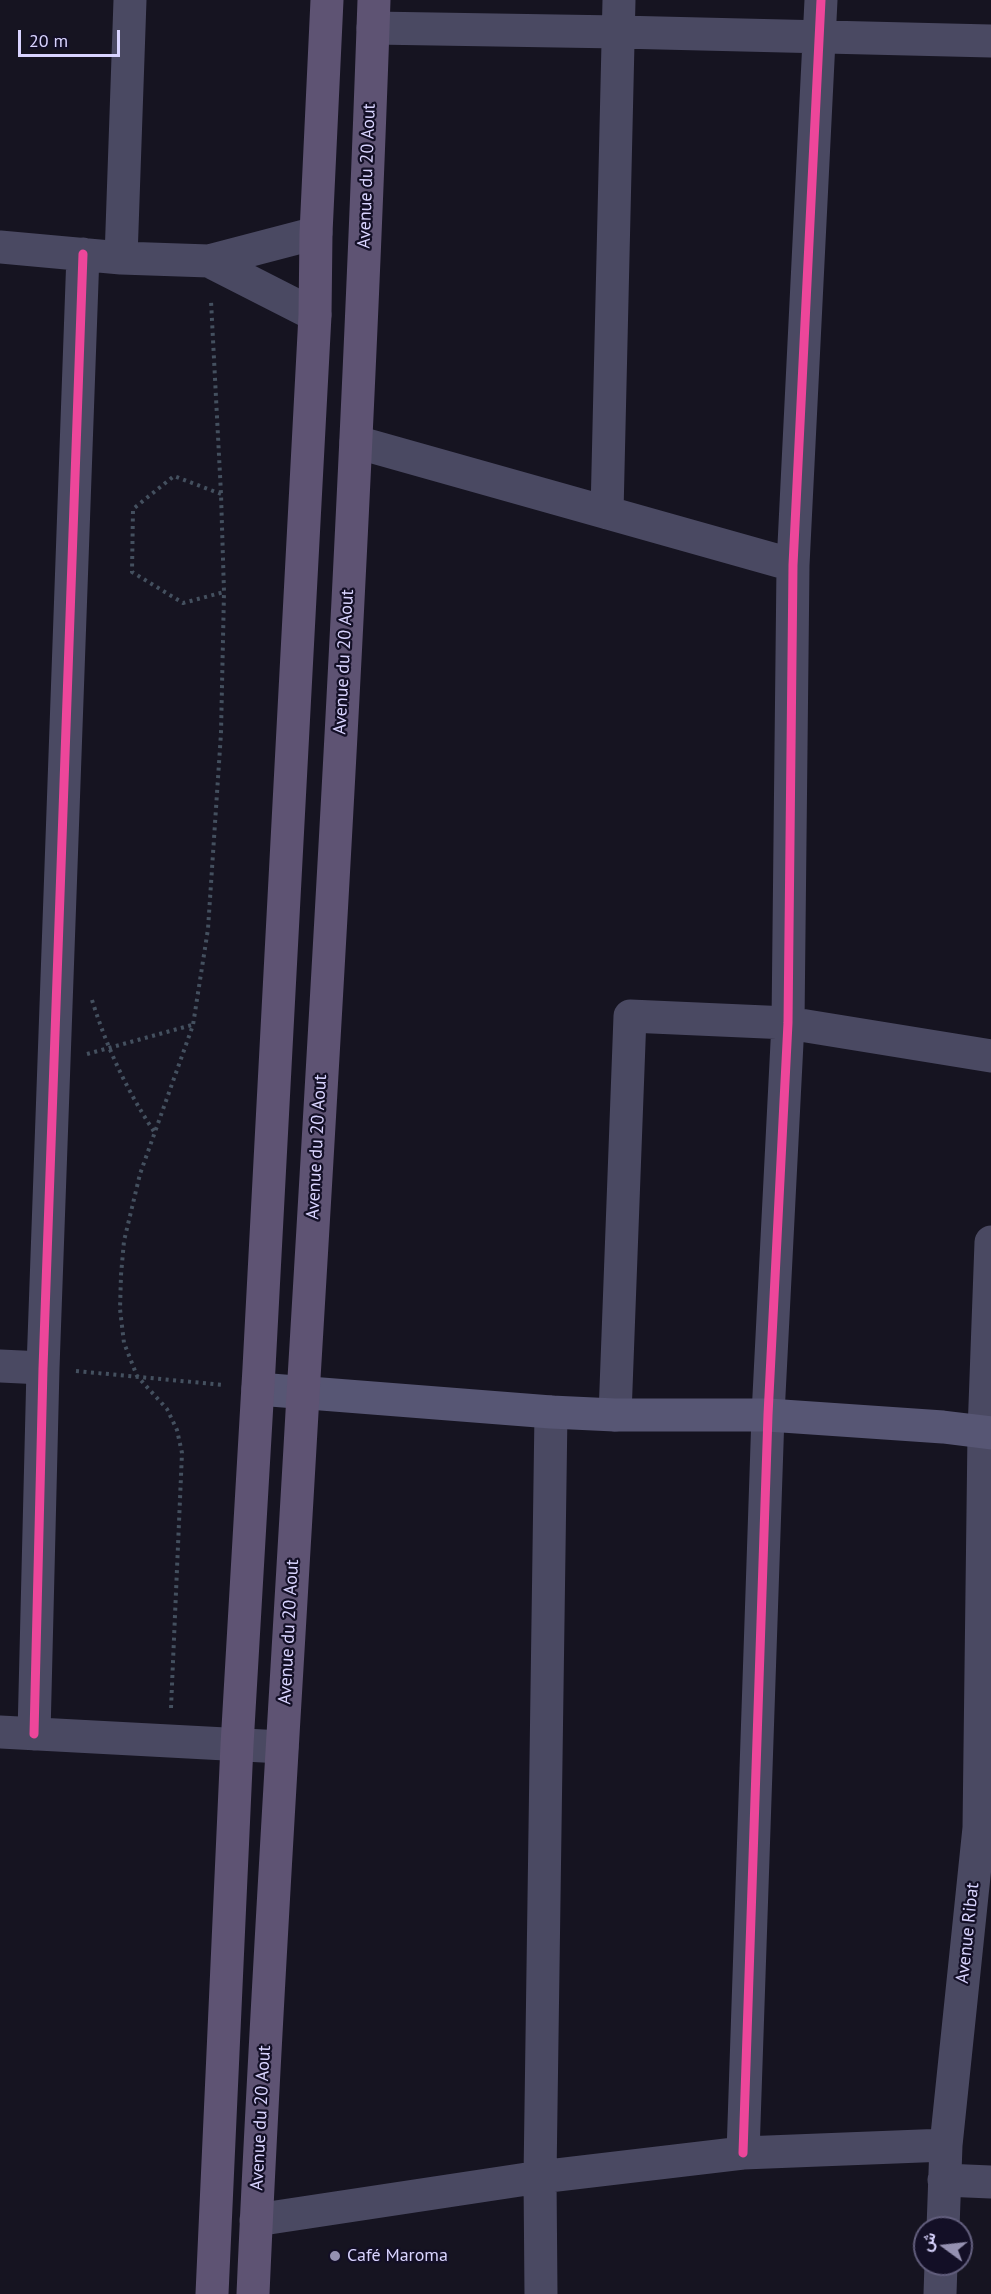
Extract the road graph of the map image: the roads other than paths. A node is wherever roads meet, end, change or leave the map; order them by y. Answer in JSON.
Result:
{"nodes":[{"id":1,"x":130,"y":0,"type":"edge"},
{"id":2,"x":327,"y":0,"type":"edge"},
{"id":3,"x":821,"y":0,"type":"edge"},
{"id":4,"x":373,"y":14,"type":"edge"},
{"id":5,"x":619,"y":16,"type":"edge"},
{"id":6,"x":819,"y":38,"type":"junction"},
{"id":7,"x":991,"y":41,"type":"edge"},
{"id":8,"x":316,"y":233,"type":"junction"},
{"id":9,"x":0,"y":247,"type":"edge"},
{"id":10,"x":83,"y":254,"type":"junction"},
{"id":11,"x":121,"y":258,"type":"junction"},
{"id":12,"x":209,"y":261,"type":"junction"},
{"id":13,"x":315,"y":315,"type":"junction"},
{"id":14,"x":356,"y":442,"type":"junction"},
{"id":15,"x":607,"y":513,"type":"junction"},
{"id":16,"x":793,"y":566,"type":"junction"},
{"id":17,"x":788,"y":1023,"type":"junction"},
{"id":18,"x":991,"y":1056,"type":"edge"},
{"id":19,"x":991,"y":1242,"type":"edge"},
{"id":20,"x":0,"y":1366,"type":"edge"},
{"id":21,"x":43,"y":1368,"type":"junction"},
{"id":22,"x":258,"y":1389,"type":"junction"},
{"id":23,"x":303,"y":1391,"type":"junction"},
{"id":24,"x":551,"y":1412,"type":"junction"},
{"id":25,"x":615,"y":1415,"type":"junction"},
{"id":26,"x":768,"y":1415,"type":"junction"},
{"id":27,"x":988,"y":1432,"type":"edge"},
{"id":28,"x":0,"y":1732,"type":"edge"},
{"id":29,"x":34,"y":1734,"type":"junction"},
{"id":30,"x":237,"y":1745,"type":"junction"},
{"id":31,"x":282,"y":1748,"type":"junction"},
{"id":32,"x":985,"y":1829,"type":"edge"},
{"id":33,"x":946,"y":2145,"type":"junction"},
{"id":34,"x":743,"y":2153,"type":"junction"},
{"id":35,"x":540,"y":2177,"type":"junction"},
{"id":36,"x":944,"y":2180,"type":"junction"},
{"id":37,"x":991,"y":2182,"type":"edge"},
{"id":38,"x":943,"y":2216,"type":"edge"},
{"id":39,"x":256,"y":2220,"type":"junction"},
{"id":40,"x":941,"y":2276,"type":"edge"},
{"id":41,"x":212,"y":2294,"type":"edge"},
{"id":42,"x":252,"y":2294,"type":"edge"},
{"id":43,"x":541,"y":2294,"type":"edge"},
{"id":44,"x":940,"y":2294,"type":"edge"}],
"edges":[{"from":1,"to":11,"type":"street"},
{"from":2,"to":8,"type":"main road"},
{"from":3,"to":6,"type":"street"},
{"from":4,"to":5,"type":"street"},
{"from":4,"to":14,"type":"main road","name":"Avenue du 20 Aout"},
{"from":5,"to":6,"type":"street"},
{"from":5,"to":15,"type":"street"},
{"from":6,"to":7,"type":"street"},
{"from":6,"to":16,"type":"street"},
{"from":8,"to":12,"type":"street"},
{"from":8,"to":13,"type":"main road"},
{"from":9,"to":10,"type":"street"},
{"from":10,"to":11,"type":"street"},
{"from":10,"to":21,"type":"street"},
{"from":11,"to":12,"type":"street"},
{"from":12,"to":13,"type":"street"},
{"from":13,"to":22,"type":"main road"},
{"from":14,"to":15,"type":"street"},
{"from":14,"to":23,"type":"main road","name":"Avenue du 20 Aout"},
{"from":15,"to":16,"type":"street"},
{"from":16,"to":17,"type":"street"},
{"from":17,"to":18,"type":"street"},
{"from":17,"to":25,"type":"street"},
{"from":17,"to":26,"type":"street"},
{"from":19,"to":27,"type":"street","name":"Avenue Ribat"},
{"from":20,"to":21,"type":"street"},
{"from":21,"to":29,"type":"street"},
{"from":22,"to":23,"type":"street"},
{"from":22,"to":30,"type":"main road"},
{"from":23,"to":24,"type":"street"},
{"from":23,"to":31,"type":"main road","name":"Avenue du 20 Aout"},
{"from":24,"to":25,"type":"street"},
{"from":24,"to":35,"type":"street"},
{"from":25,"to":26,"type":"street"},
{"from":26,"to":27,"type":"street"},
{"from":26,"to":34,"type":"street"},
{"from":27,"to":32,"type":"street","name":"Avenue Ribat"},
{"from":28,"to":29,"type":"street"},
{"from":29,"to":30,"type":"street"},
{"from":30,"to":31,"type":"street"},
{"from":30,"to":41,"type":"main road"},
{"from":31,"to":39,"type":"main road","name":"Avenue du 20 Aout"},
{"from":32,"to":33,"type":"street","name":"Avenue Ribat"},
{"from":33,"to":34,"type":"street"},
{"from":33,"to":36,"type":"street","name":"Avenue Ribat"},
{"from":34,"to":35,"type":"street"},
{"from":35,"to":39,"type":"street"},
{"from":35,"to":43,"type":"street"},
{"from":36,"to":37,"type":"street"},
{"from":36,"to":38,"type":"street","name":"Avenue Ribat"},
{"from":39,"to":42,"type":"main road","name":"Avenue du 20 Aout"},
{"from":40,"to":44,"type":"street"}]}
